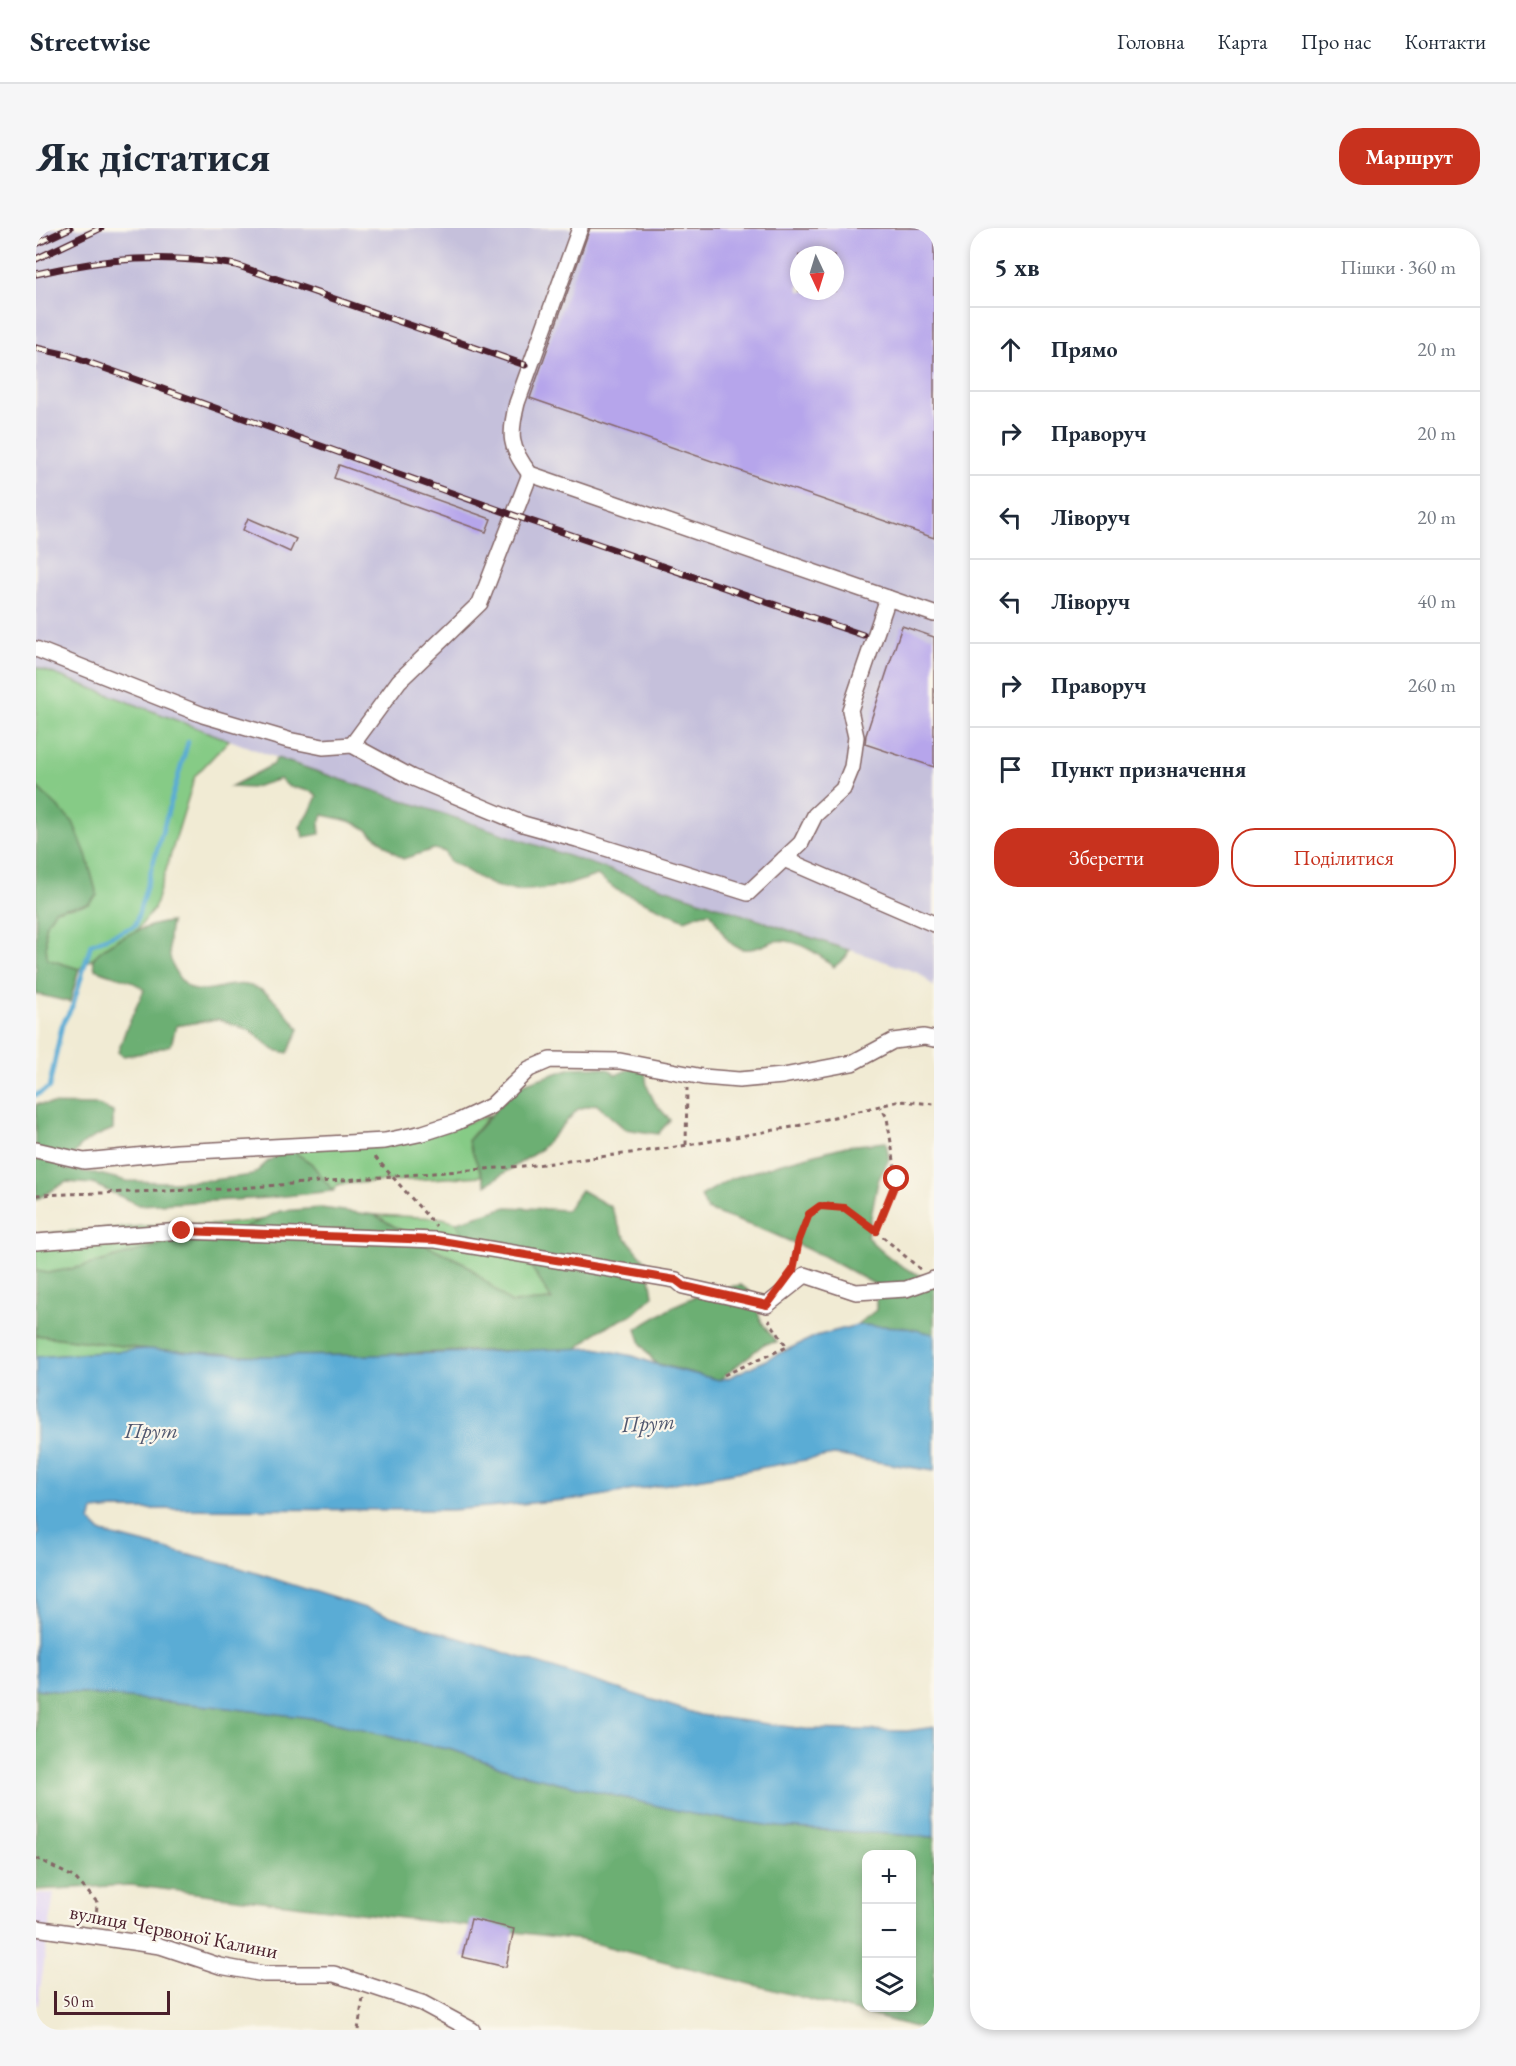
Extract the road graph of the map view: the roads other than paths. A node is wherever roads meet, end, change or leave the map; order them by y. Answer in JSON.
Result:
{"nodes":[{"id":1,"x":580,"y":228,"type":"edge"},
{"id":2,"x":530,"y":474,"type":"junction"},
{"id":3,"x":888,"y":598,"type":"junction"},
{"id":4,"x":934,"y":614,"type":"edge"},
{"id":5,"x":36,"y":649,"type":"edge"},
{"id":6,"x":352,"y":745,"type":"junction"},
{"id":7,"x":784,"y":859,"type":"junction"},
{"id":8,"x":934,"y":924,"type":"edge"},
{"id":9,"x":934,"y":1039,"type":"edge"},
{"id":10,"x":36,"y":1150,"type":"edge"},
{"id":11,"x":36,"y":1242,"type":"edge"},
{"id":12,"x":934,"y":1280,"type":"edge"},
{"id":13,"x":36,"y":1928,"type":"edge"},
{"id":14,"x":472,"y":2030,"type":"edge"}],
"edges":[{"from":1,"to":2,"type":"street"},
{"from":2,"to":3,"type":"street"},
{"from":2,"to":6,"type":"street"},
{"from":3,"to":4,"type":"street"},
{"from":3,"to":7,"type":"street"},
{"from":5,"to":6,"type":"street"},
{"from":6,"to":7,"type":"street"},
{"from":7,"to":8,"type":"street"},
{"from":9,"to":10,"type":"street"},
{"from":11,"to":12,"type":"street"},
{"from":13,"to":14,"type":"street","name":"вулиця Червоної Калини"}]}
